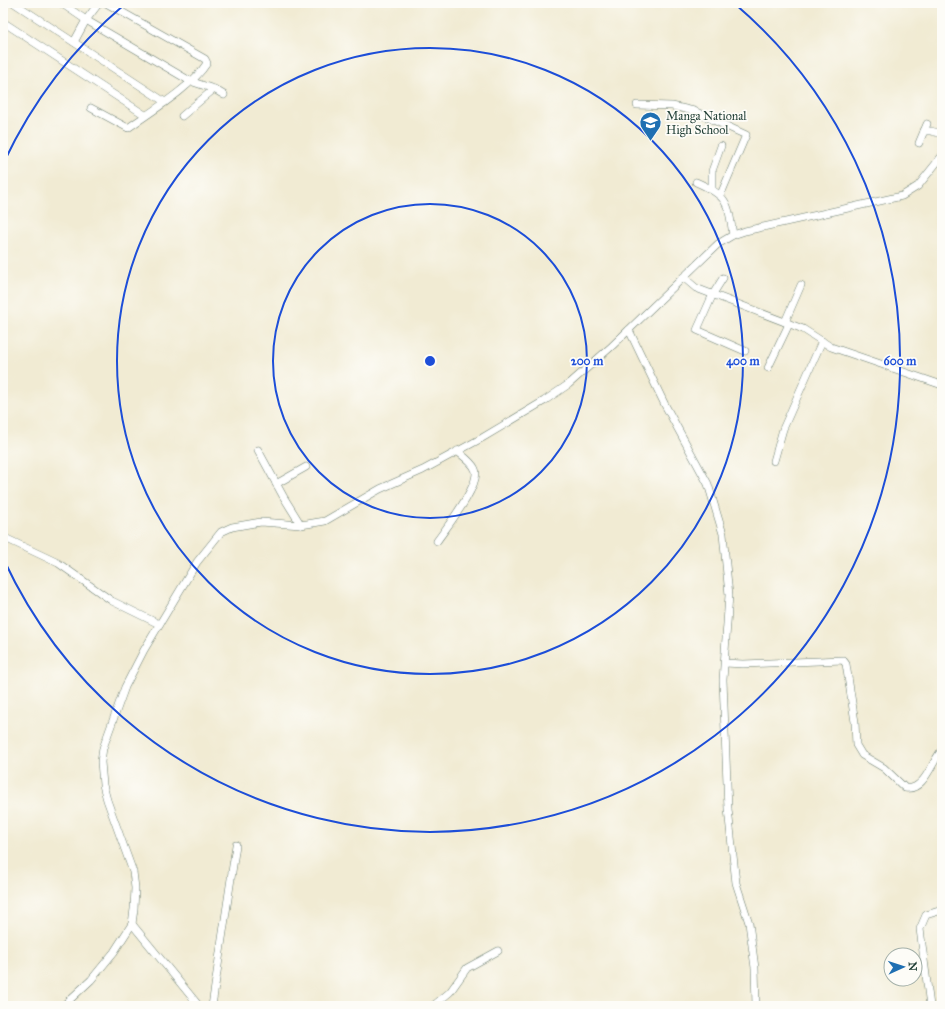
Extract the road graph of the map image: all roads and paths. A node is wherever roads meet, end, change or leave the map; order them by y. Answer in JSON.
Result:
{"nodes":[{"id":1,"x":14,"y":3,"type":"edge"},
{"id":2,"x":99,"y":3,"type":"edge"},
{"id":3,"x":106,"y":3,"type":"edge"},
{"id":4,"x":65,"y":4,"type":"edge"},
{"id":5,"x":86,"y":20,"type":"junction"},
{"id":6,"x":3,"y":22,"type":"edge"},
{"id":7,"x":74,"y":42,"type":"junction"},
{"id":8,"x":190,"y":81,"type":"junction"},
{"id":9,"x":214,"y":89,"type":"junction"},
{"id":10,"x":224,"y":95,"type":"dead end"},
{"id":11,"x":165,"y":102,"type":"junction"},
{"id":12,"x":637,"y":105,"type":"dead end"},
{"id":13,"x":92,"y":108,"type":"dead end"},
{"id":14,"x":145,"y":115,"type":"junction"},
{"id":15,"x":182,"y":116,"type":"dead end"},
{"id":16,"x":927,"y":124,"type":"dead end"},
{"id":17,"x":924,"y":131,"type":"junction"},
{"id":18,"x":942,"y":134,"type":"edge"},
{"id":19,"x":919,"y":143,"type":"dead end"},
{"id":20,"x":721,"y":146,"type":"dead end"},
{"id":21,"x":942,"y":156,"type":"edge"},
{"id":22,"x":696,"y":182,"type":"dead end"},
{"id":23,"x":712,"y":189,"type":"junction"},
{"id":24,"x":721,"y":194,"type":"junction"},
{"id":25,"x":733,"y":235,"type":"junction"},
{"id":26,"x":683,"y":277,"type":"junction"},
{"id":27,"x":723,"y":278,"type":"dead end"},
{"id":28,"x":801,"y":285,"type":"dead end"},
{"id":29,"x":713,"y":294,"type":"junction"},
{"id":30,"x":787,"y":323,"type":"junction"},
{"id":31,"x":629,"y":330,"type":"junction"},
{"id":32,"x":822,"y":341,"type":"junction"},
{"id":33,"x":746,"y":351,"type":"dead end"},
{"id":34,"x":768,"y":368,"type":"dead end"},
{"id":35,"x":942,"y":385,"type":"edge"},
{"id":36,"x":258,"y":450,"type":"dead end"},
{"id":37,"x":458,"y":451,"type":"junction"},
{"id":38,"x":774,"y":461,"type":"dead end"},
{"id":39,"x":306,"y":467,"type":"dead end"},
{"id":40,"x":276,"y":484,"type":"junction"},
{"id":41,"x":301,"y":525,"type":"junction"},
{"id":42,"x":3,"y":537,"type":"edge"},
{"id":43,"x":437,"y":541,"type":"dead end"},
{"id":44,"x":160,"y":624,"type":"junction"},
{"id":45,"x":724,"y":663,"type":"junction"},
{"id":46,"x":942,"y":750,"type":"edge"},
{"id":47,"x":236,"y":845,"type":"dead end"},
{"id":48,"x":942,"y":910,"type":"edge"},
{"id":49,"x":132,"y":924,"type":"junction"},
{"id":50,"x":498,"y":951,"type":"dead end"},
{"id":51,"x":63,"y":1006,"type":"edge"},
{"id":52,"x":199,"y":1006,"type":"edge"},
{"id":53,"x":212,"y":1006,"type":"edge"},
{"id":54,"x":433,"y":1006,"type":"edge"},
{"id":55,"x":756,"y":1006,"type":"edge"},
{"id":56,"x":930,"y":1006,"type":"edge"}],
"edges":[{"from":1,"to":7,"type":"street"},
{"from":2,"to":5,"type":"street"},
{"from":3,"to":8,"type":"street"},
{"from":4,"to":5,"type":"street"},
{"from":5,"to":7,"type":"street"},
{"from":5,"to":8,"type":"street"},
{"from":6,"to":14,"type":"street"},
{"from":7,"to":11,"type":"street"},
{"from":8,"to":9,"type":"street"},
{"from":8,"to":11,"type":"street"},
{"from":9,"to":10,"type":"street"},
{"from":9,"to":15,"type":"street"},
{"from":11,"to":14,"type":"street"},
{"from":12,"to":24,"type":"street"},
{"from":13,"to":14,"type":"street"},
{"from":16,"to":17,"type":"street"},
{"from":17,"to":18,"type":"street"},
{"from":17,"to":19,"type":"street"},
{"from":20,"to":23,"type":"street"},
{"from":21,"to":25,"type":"street"},
{"from":22,"to":23,"type":"street"},
{"from":23,"to":24,"type":"street"},
{"from":24,"to":25,"type":"street"},
{"from":25,"to":26,"type":"street"},
{"from":26,"to":29,"type":"street"},
{"from":26,"to":31,"type":"street"},
{"from":27,"to":29,"type":"street"},
{"from":28,"to":30,"type":"street"},
{"from":29,"to":30,"type":"street"},
{"from":29,"to":33,"type":"street"},
{"from":30,"to":32,"type":"street"},
{"from":30,"to":34,"type":"street"},
{"from":31,"to":37,"type":"street"},
{"from":31,"to":45,"type":"street"},
{"from":32,"to":35,"type":"street"},
{"from":32,"to":38,"type":"street"},
{"from":36,"to":40,"type":"street"},
{"from":37,"to":41,"type":"street"},
{"from":37,"to":43,"type":"street"},
{"from":39,"to":40,"type":"street"},
{"from":40,"to":41,"type":"street"},
{"from":41,"to":44,"type":"street"},
{"from":42,"to":44,"type":"street"},
{"from":44,"to":49,"type":"street"},
{"from":45,"to":46,"type":"street"},
{"from":45,"to":55,"type":"street"},
{"from":47,"to":53,"type":"street"},
{"from":48,"to":56,"type":"street"},
{"from":49,"to":51,"type":"street"},
{"from":49,"to":52,"type":"street"},
{"from":50,"to":54,"type":"street"}]}
